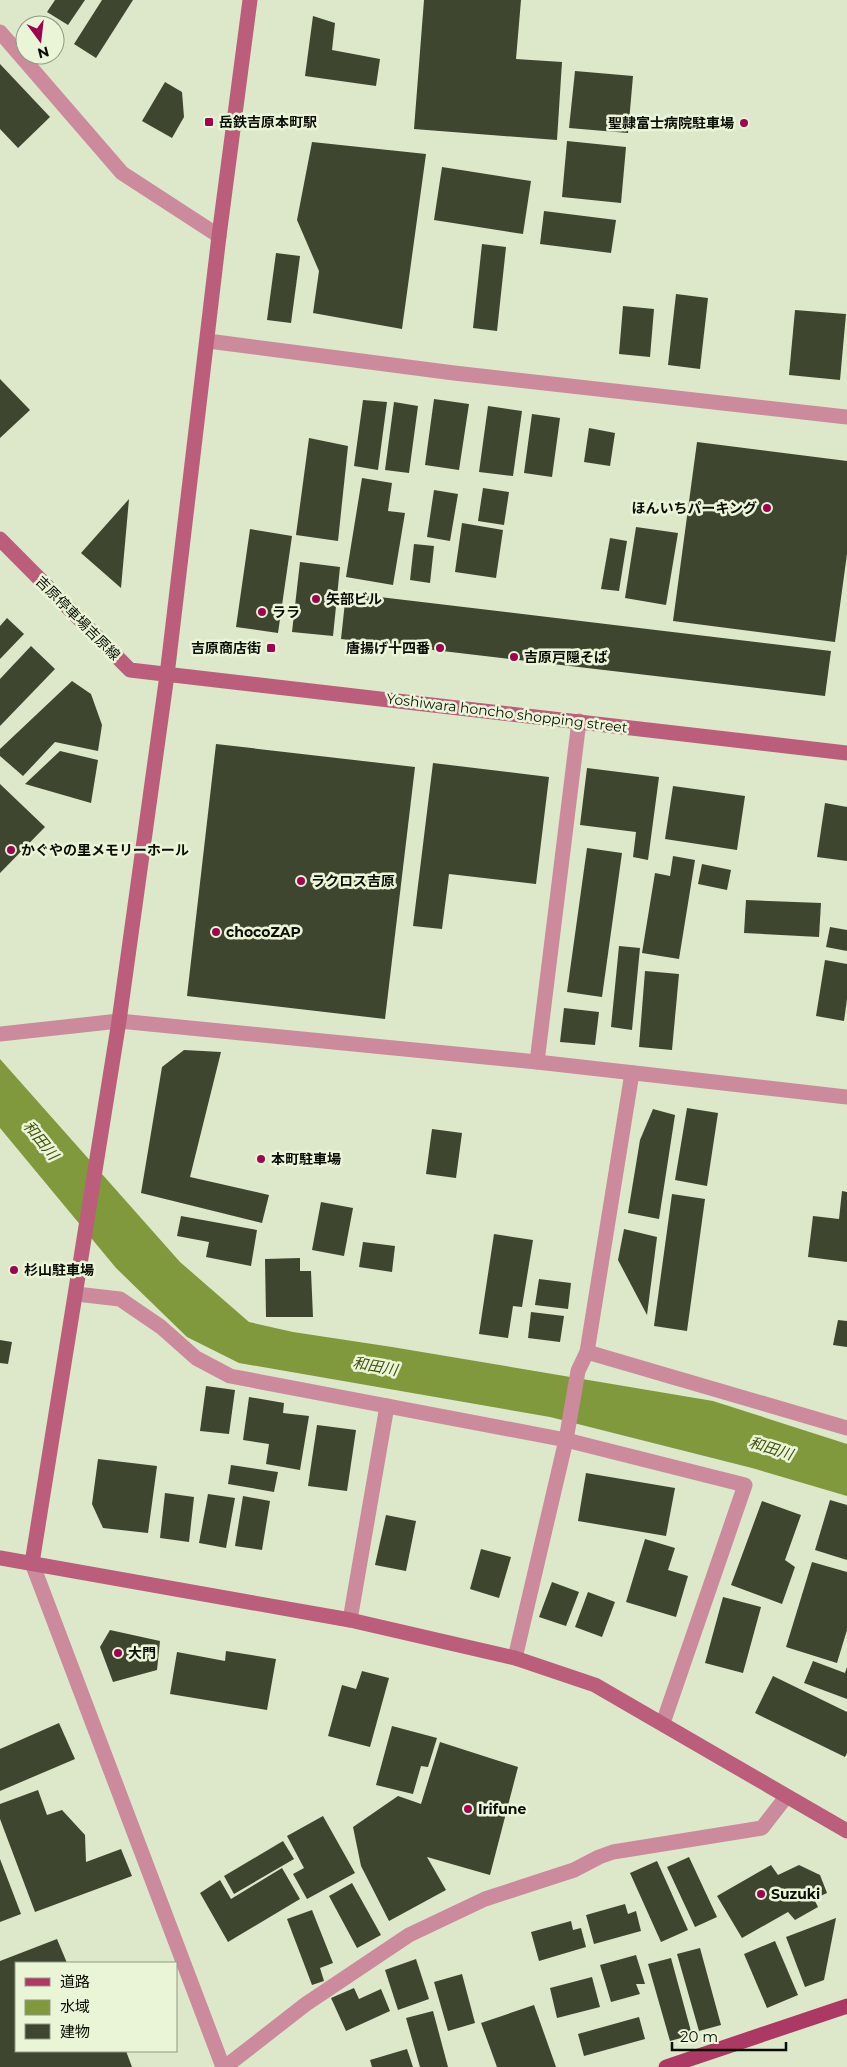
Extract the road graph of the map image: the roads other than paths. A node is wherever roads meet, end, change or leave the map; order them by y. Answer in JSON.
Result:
{"nodes":[{"id":1,"x":250,"y":0,"type":"edge"},
{"id":2,"x":0,"y":32,"type":"edge"},
{"id":3,"x":219,"y":236,"type":"junction"},
{"id":4,"x":208,"y":341,"type":"junction"},
{"id":5,"x":847,"y":418,"type":"edge"},
{"id":6,"x":0,"y":539,"type":"edge"},
{"id":7,"x":167,"y":675,"type":"junction"},
{"id":8,"x":578,"y":722,"type":"junction"},
{"id":9,"x":847,"y":753,"type":"edge"},
{"id":10,"x":119,"y":1021,"type":"junction"},
{"id":11,"x":3,"y":1034,"type":"edge"},
{"id":12,"x":537,"y":1062,"type":"junction"},
{"id":13,"x":632,"y":1073,"type":"junction"},
{"id":14,"x":847,"y":1097,"type":"edge"},
{"id":15,"x":76,"y":1294,"type":"junction"},
{"id":16,"x":587,"y":1352,"type":"junction"},
{"id":17,"x":387,"y":1406,"type":"junction"},
{"id":18,"x":847,"y":1428,"type":"edge"},
{"id":19,"x":566,"y":1435,"type":"junction"},
{"id":20,"x":0,"y":1558,"type":"edge"},
{"id":21,"x":32,"y":1563,"type":"junction"},
{"id":22,"x":350,"y":1620,"type":"junction"},
{"id":23,"x":514,"y":1658,"type":"junction"},
{"id":24,"x":662,"y":1723,"type":"junction"},
{"id":25,"x":786,"y":1796,"type":"junction"},
{"id":26,"x":847,"y":1831,"type":"edge"},
{"id":27,"x":847,"y":2006,"type":"edge"},
{"id":28,"x":224,"y":2067,"type":"edge"},
{"id":29,"x":666,"y":2067,"type":"edge"}],
"edges":[{"from":1,"to":3,"type":"street"},
{"from":2,"to":3,"type":"street"},
{"from":3,"to":4,"type":"street"},
{"from":4,"to":5,"type":"street"},
{"from":4,"to":7,"type":"street"},
{"from":6,"to":7,"type":"street","name":"吉原停車場吉原線"},
{"from":7,"to":8,"type":"street","name":"Yoshiwara honcho shopping street"},
{"from":7,"to":10,"type":"street"},
{"from":8,"to":9,"type":"street","name":"Yoshiwara honcho shopping street"},
{"from":8,"to":12,"type":"street"},
{"from":10,"to":11,"type":"street"},
{"from":10,"to":12,"type":"street"},
{"from":10,"to":15,"type":"street"},
{"from":12,"to":13,"type":"street"},
{"from":13,"to":14,"type":"street"},
{"from":13,"to":16,"type":"street"},
{"from":15,"to":17,"type":"street"},
{"from":15,"to":21,"type":"street"},
{"from":16,"to":18,"type":"street"},
{"from":16,"to":19,"type":"street"},
{"from":17,"to":19,"type":"street"},
{"from":17,"to":22,"type":"street"},
{"from":19,"to":23,"type":"street"},
{"from":19,"to":24,"type":"street"},
{"from":20,"to":21,"type":"street"},
{"from":21,"to":22,"type":"street"},
{"from":21,"to":28,"type":"street"},
{"from":22,"to":23,"type":"street"},
{"from":23,"to":24,"type":"street"},
{"from":24,"to":25,"type":"street"},
{"from":25,"to":26,"type":"street"},
{"from":25,"to":28,"type":"street"},
{"from":27,"to":29,"type":"main road"}]}
